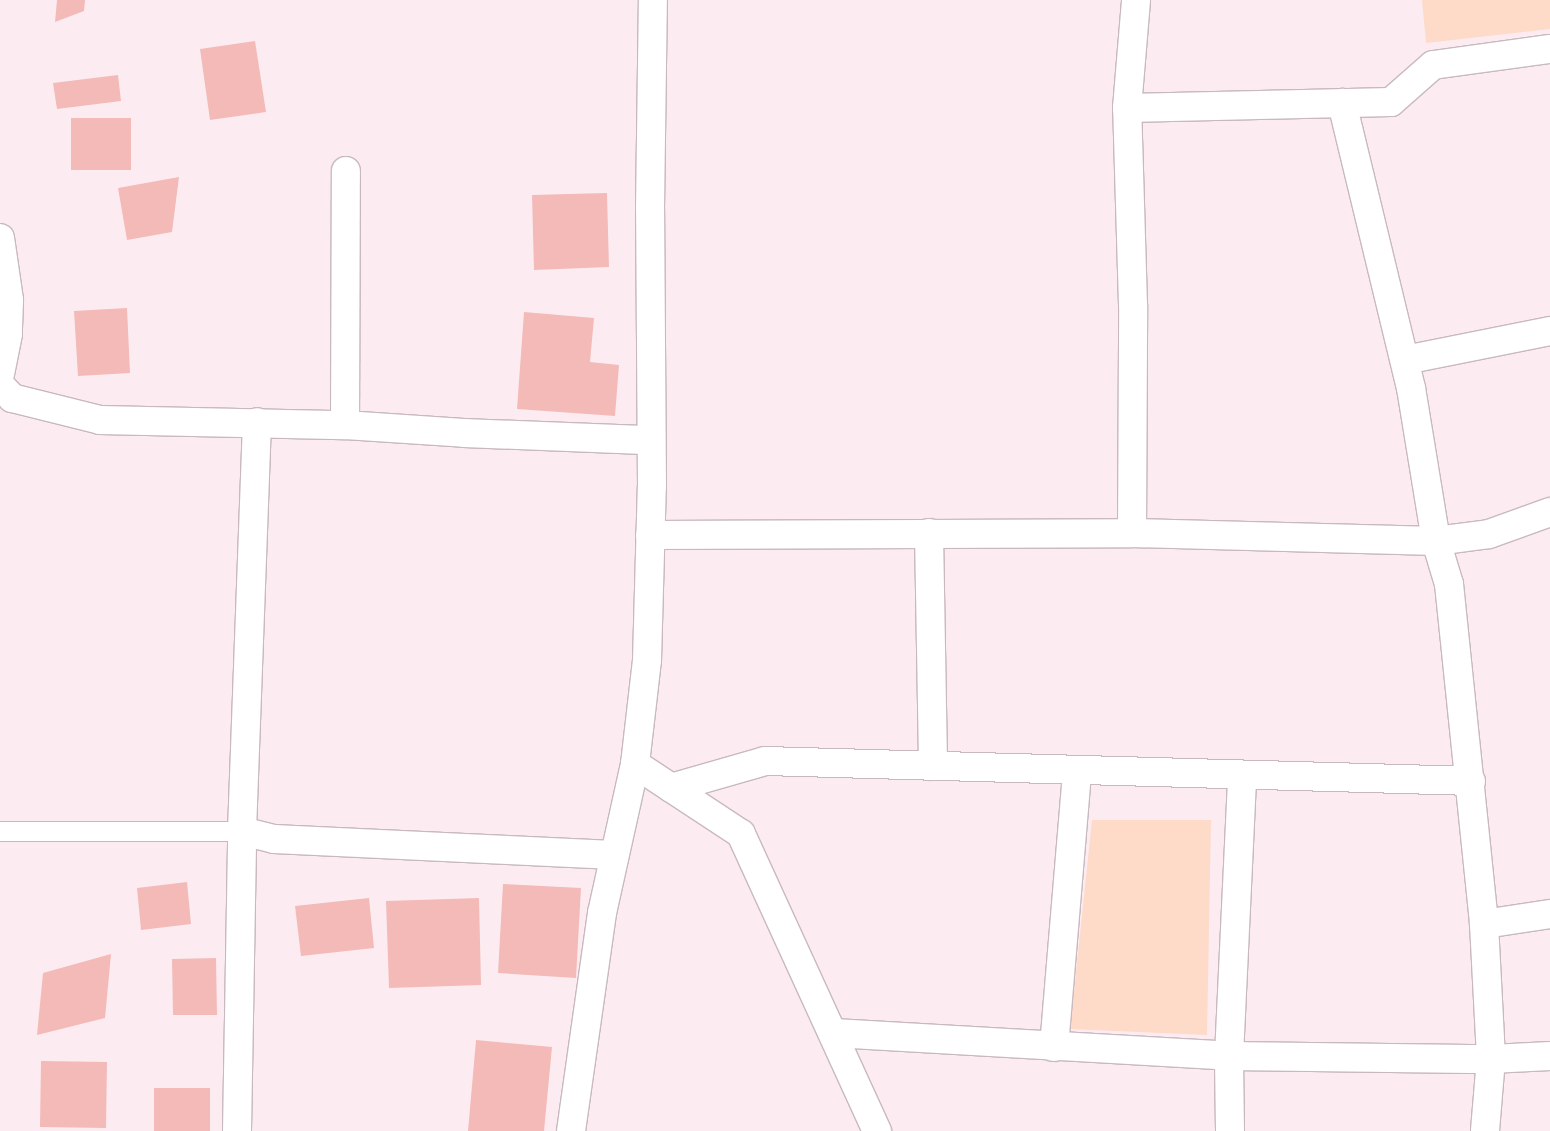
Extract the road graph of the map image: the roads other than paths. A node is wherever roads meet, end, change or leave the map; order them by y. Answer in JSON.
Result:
{"nodes":[{"id":1,"x":653,"y":0,"type":"edge"},
{"id":2,"x":1136,"y":0,"type":"edge"},
{"id":3,"x":1550,"y":49,"type":"edge"},
{"id":4,"x":1342,"y":103,"type":"junction"},
{"id":5,"x":1127,"y":108,"type":"junction"},
{"id":6,"x":346,"y":171,"type":"dead end"},
{"id":7,"x":0,"y":238,"type":"edge"},
{"id":8,"x":1550,"y":331,"type":"edge"},
{"id":9,"x":1405,"y":360,"type":"junction"},
{"id":10,"x":0,"y":374,"type":"edge"},
{"id":11,"x":0,"y":385,"type":"edge"},
{"id":12,"x":257,"y":422,"type":"junction"},
{"id":13,"x":345,"y":424,"type":"junction"},
{"id":14,"x":650,"y":440,"type":"junction"},
{"id":15,"x":1550,"y":512,"type":"edge"},
{"id":16,"x":929,"y":533,"type":"junction"},
{"id":17,"x":1132,"y":533,"type":"junction"},
{"id":18,"x":650,"y":535,"type":"junction"},
{"id":19,"x":1436,"y":541,"type":"junction"},
{"id":20,"x":635,"y":764,"type":"junction"},
{"id":21,"x":933,"y":766,"type":"junction"},
{"id":22,"x":1077,"y":771,"type":"junction"},
{"id":23,"x":1242,"y":776,"type":"junction"},
{"id":24,"x":1471,"y":782,"type":"junction"},
{"id":25,"x":672,"y":788,"type":"junction"},
{"id":26,"x":0,"y":831,"type":"edge"},
{"id":27,"x":242,"y":831,"type":"junction"},
{"id":28,"x":614,"y":855,"type":"junction"},
{"id":29,"x":1550,"y":914,"type":"edge"},
{"id":30,"x":1484,"y":924,"type":"junction"},
{"id":31,"x":834,"y":1033,"type":"junction"},
{"id":32,"x":1054,"y":1047,"type":"junction"},
{"id":33,"x":1229,"y":1056,"type":"junction"},
{"id":34,"x":1550,"y":1056,"type":"edge"},
{"id":35,"x":1490,"y":1059,"type":"junction"},
{"id":36,"x":237,"y":1131,"type":"edge"},
{"id":37,"x":571,"y":1131,"type":"edge"},
{"id":38,"x":877,"y":1131,"type":"edge"},
{"id":39,"x":1230,"y":1131,"type":"edge"},
{"id":40,"x":1485,"y":1131,"type":"edge"}],
"edges":[{"from":1,"to":14,"type":"street"},
{"from":2,"to":5,"type":"street"},
{"from":3,"to":4,"type":"street"},
{"from":4,"to":5,"type":"street"},
{"from":4,"to":9,"type":"street"},
{"from":5,"to":17,"type":"street"},
{"from":6,"to":13,"type":"street"},
{"from":7,"to":10,"type":"street"},
{"from":8,"to":9,"type":"street"},
{"from":9,"to":19,"type":"street"},
{"from":11,"to":12,"type":"street"},
{"from":12,"to":13,"type":"street"},
{"from":12,"to":27,"type":"street"},
{"from":13,"to":14,"type":"street"},
{"from":14,"to":18,"type":"street"},
{"from":15,"to":19,"type":"street"},
{"from":16,"to":17,"type":"street"},
{"from":16,"to":18,"type":"street"},
{"from":16,"to":21,"type":"street"},
{"from":17,"to":19,"type":"street"},
{"from":18,"to":20,"type":"street"},
{"from":19,"to":24,"type":"street"},
{"from":20,"to":25,"type":"street"},
{"from":20,"to":28,"type":"street"},
{"from":21,"to":22,"type":"street"},
{"from":21,"to":25,"type":"street"},
{"from":22,"to":23,"type":"street"},
{"from":22,"to":32,"type":"street"},
{"from":23,"to":24,"type":"street"},
{"from":23,"to":33,"type":"street"},
{"from":24,"to":30,"type":"street"},
{"from":25,"to":31,"type":"street"},
{"from":26,"to":27,"type":"lane"},
{"from":27,"to":28,"type":"street"},
{"from":27,"to":36,"type":"street"},
{"from":28,"to":37,"type":"street"},
{"from":29,"to":30,"type":"street"},
{"from":30,"to":35,"type":"street"},
{"from":31,"to":32,"type":"street"},
{"from":31,"to":38,"type":"street"},
{"from":32,"to":33,"type":"street"},
{"from":33,"to":35,"type":"street"},
{"from":33,"to":39,"type":"street"},
{"from":34,"to":35,"type":"street"},
{"from":35,"to":40,"type":"street"}]}
